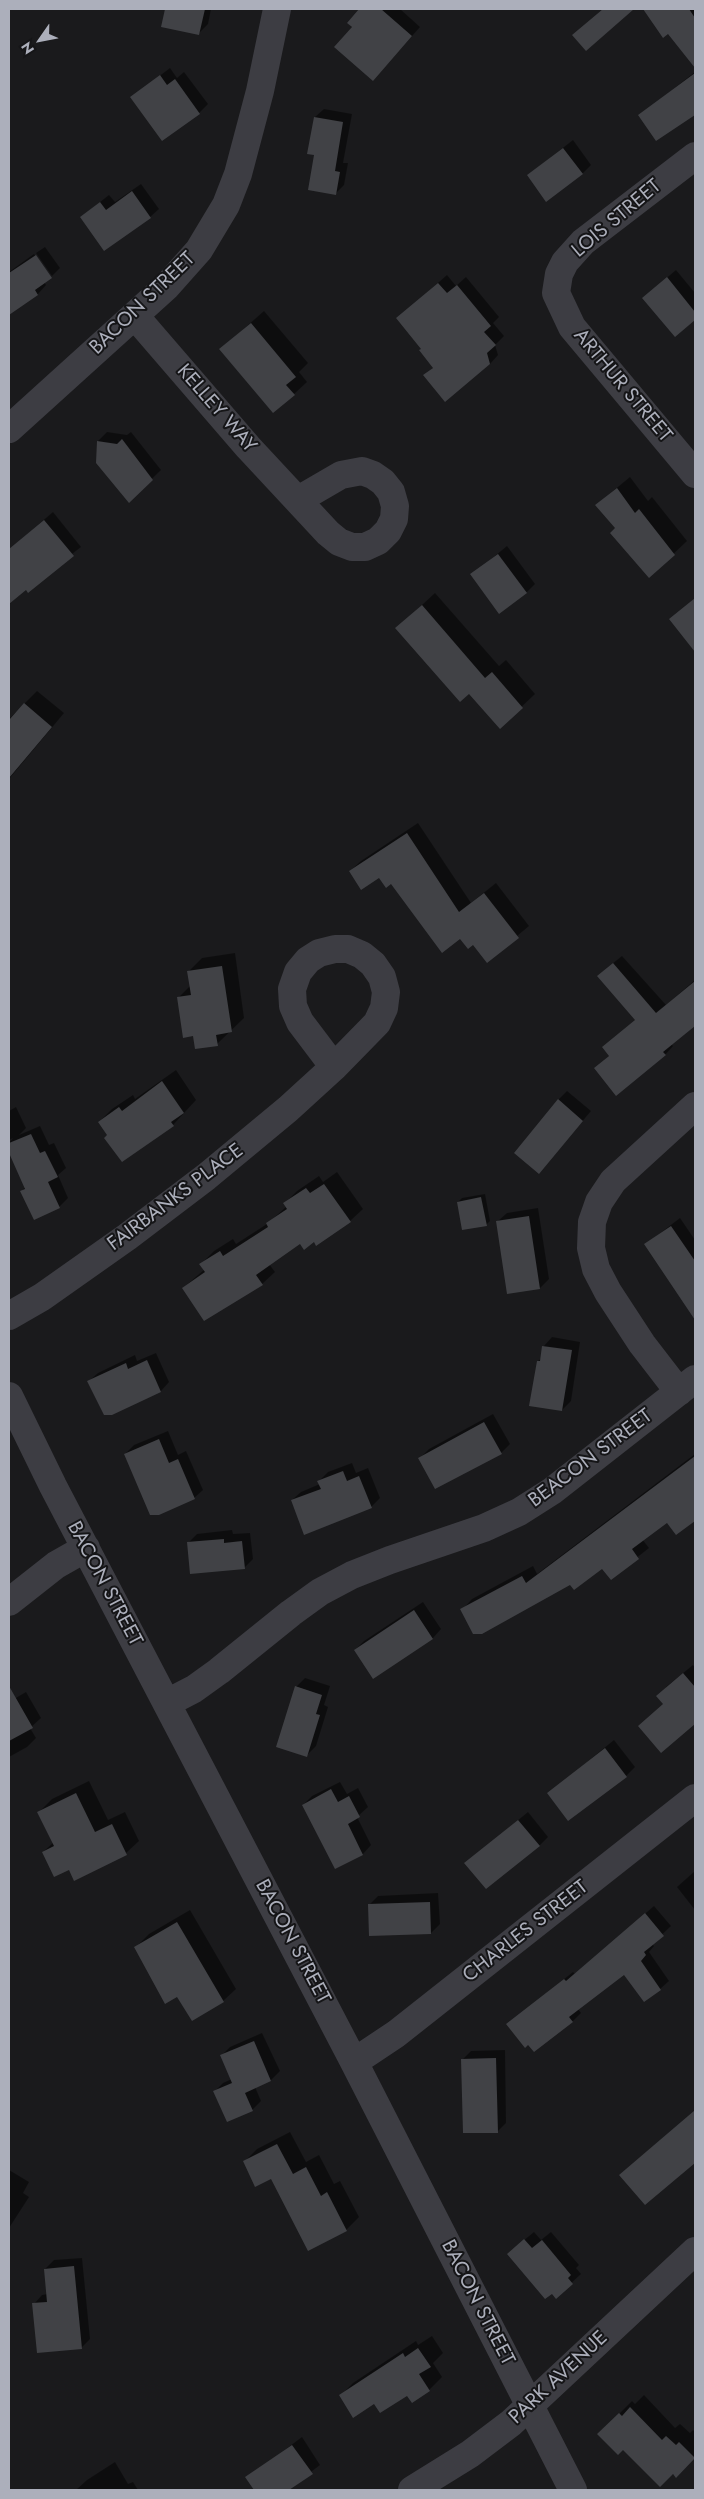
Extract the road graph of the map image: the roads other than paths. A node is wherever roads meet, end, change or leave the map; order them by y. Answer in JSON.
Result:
{"nodes":[{"id":1,"x":276,"y":9,"type":"edge"},
{"id":2,"x":695,"y":156,"type":"edge"},
{"id":3,"x":556,"y":293,"type":"joint"},
{"id":4,"x":135,"y":316,"type":"junction"},
{"id":5,"x":9,"y":429,"type":"edge"},
{"id":6,"x":695,"y":474,"type":"edge"},
{"id":7,"x":298,"y":500,"type":"dead end"},
{"id":8,"x":334,"y":1067,"type":"dead end"},
{"id":9,"x":695,"y":1106,"type":"edge"},
{"id":10,"x":9,"y":1316,"type":"edge"},
{"id":11,"x":687,"y":1386,"type":"edge"},
{"id":12,"x":9,"y":1396,"type":"edge"},
{"id":13,"x":86,"y":1548,"type":"junction"},
{"id":14,"x":9,"y":1602,"type":"edge"},
{"id":15,"x":167,"y":1703,"type":"junction"},
{"id":16,"x":695,"y":1798,"type":"edge"},
{"id":17,"x":354,"y":2062,"type":"junction"},
{"id":18,"x":695,"y":2250,"type":"edge"},
{"id":19,"x":530,"y":2406,"type":"junction"},
{"id":20,"x":412,"y":2490,"type":"edge"},
{"id":21,"x":573,"y":2490,"type":"edge"}],
"edges":[{"from":1,"to":4,"type":"street","name":"BACON STREET"},
{"from":2,"to":3,"type":"street","name":"LOIS STREET"},
{"from":3,"to":6,"type":"street","name":"ARTHUR STREET"},
{"from":4,"to":5,"type":"street","name":"BACON STREET"},
{"from":4,"to":7,"type":"street","name":"KELLEY WAY"},
{"from":8,"to":10,"type":"street","name":"FAIRBANKS PLACE"},
{"from":9,"to":11,"type":"street","name":"BEACON STREET"},
{"from":11,"to":15,"type":"street","name":"BEACON STREET"},
{"from":12,"to":13,"type":"street","name":"BACON STREET"},
{"from":13,"to":14,"type":"street"},
{"from":13,"to":15,"type":"street","name":"BACON STREET"},
{"from":15,"to":17,"type":"street","name":"BACON STREET"},
{"from":16,"to":17,"type":"street","name":"CHARLES STREET"},
{"from":17,"to":19,"type":"street","name":"BACON STREET"},
{"from":18,"to":19,"type":"street","name":"PARK AVENUE"},
{"from":19,"to":20,"type":"street","name":"PARK AVENUE"},
{"from":19,"to":21,"type":"street","name":"BACON STREET"}]}
